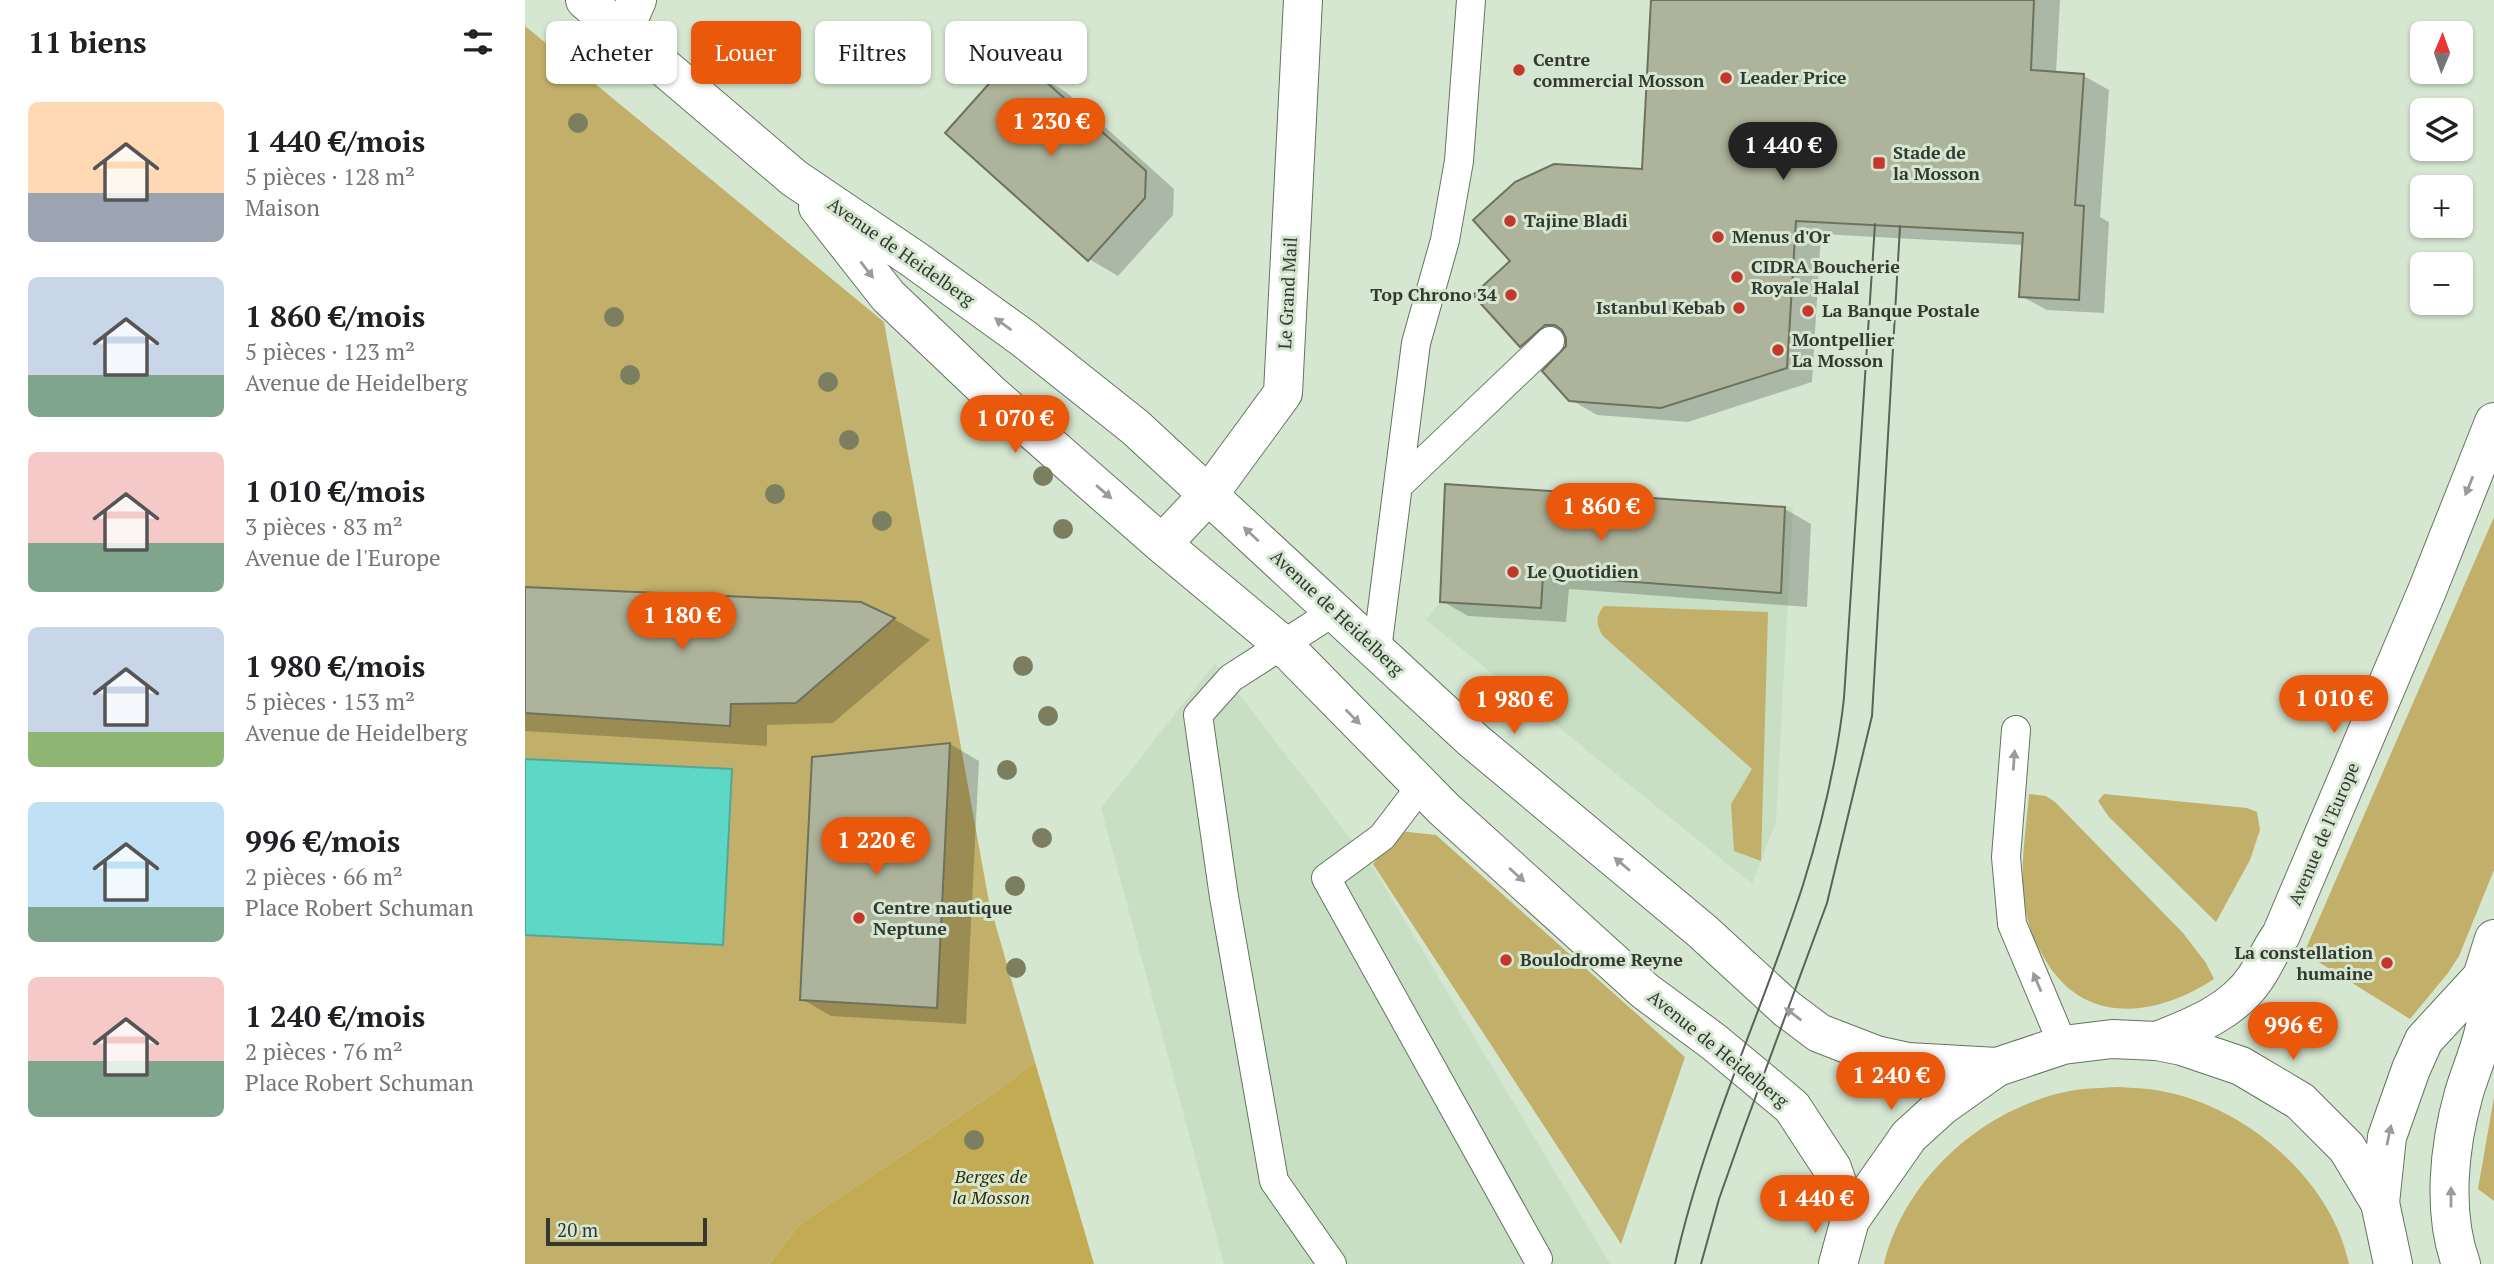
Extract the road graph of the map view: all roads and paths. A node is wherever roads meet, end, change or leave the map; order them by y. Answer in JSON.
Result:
{"nodes":[{"id":1,"x":585,"y":0,"type":"edge"},
{"id":2,"x":1303,"y":0,"type":"edge"},
{"id":3,"x":1471,"y":0,"type":"edge"},
{"id":4,"x":629,"y":17,"type":"edge"},
{"id":5,"x":794,"y":178,"type":"junction"},
{"id":6,"x":1550,"y":341,"type":"dead end"},
{"id":7,"x":2494,"y":422,"type":"edge"},
{"id":8,"x":1399,"y":485,"type":"junction"},
{"id":9,"x":1209,"y":494,"type":"junction"},
{"id":10,"x":1162,"y":544,"type":"junction"},
{"id":11,"x":1335,"y":611,"type":"junction"},
{"id":12,"x":1282,"y":644,"type":"junction"},
{"id":13,"x":1377,"y":650,"type":"junction"},
{"id":14,"x":2017,"y":730,"type":"dead end"},
{"id":15,"x":1421,"y":786,"type":"junction"},
{"id":16,"x":2494,"y":939,"type":"edge"},
{"id":17,"x":2482,"y":977,"type":"junction"},
{"id":18,"x":2157,"y":1041,"type":"junction"},
{"id":19,"x":2063,"y":1045,"type":"junction"},
{"id":20,"x":1997,"y":1067,"type":"junction"},
{"id":21,"x":2380,"y":1203,"type":"junction"},
{"id":22,"x":1850,"y":1220,"type":"junction"},
{"id":23,"x":1538,"y":1259,"type":"dead end"},
{"id":24,"x":1332,"y":1264,"type":"edge"},
{"id":25,"x":1838,"y":1264,"type":"edge"},
{"id":26,"x":2393,"y":1264,"type":"edge"},
{"id":27,"x":2461,"y":1264,"type":"edge"}],
"edges":[{"from":1,"to":4,"type":"street","name":"Avenue de Heidelberg"},
{"from":2,"to":9,"type":"street","name":"Le Grand Mail"},
{"from":3,"to":8,"type":"lane"},
{"from":4,"to":5,"type":"street","name":"Avenue de Heidelberg"},
{"from":9,"to":5,"type":"street","name":"Avenue de Heidelberg","one_way":true},
{"from":5,"to":10,"type":"street","name":"Avenue de Heidelberg","one_way":true},
{"from":6,"to":8,"type":"lane"},
{"from":7,"to":18,"type":"street","name":"Avenue de l'Europe","one_way":true},
{"from":8,"to":13,"type":"lane"},
{"from":9,"to":10,"type":"street","name":"Le Grand Mail"},
{"from":11,"to":9,"type":"street","name":"Avenue de Heidelberg","one_way":true},
{"from":10,"to":12,"type":"street","name":"Avenue de Heidelberg"},
{"from":11,"to":12,"type":"lane"},
{"from":11,"to":13,"type":"street","name":"Avenue de Heidelberg"},
{"from":12,"to":15,"type":"street","name":"Avenue de Heidelberg","one_way":true},
{"from":12,"to":24,"type":"lane"},
{"from":20,"to":13,"type":"street","name":"Avenue de Heidelberg","one_way":true},
{"from":19,"to":14,"type":"lane","one_way":true},
{"from":15,"to":22,"type":"street","name":"Avenue de Heidelberg","one_way":true},
{"from":15,"to":23,"type":"lane"},
{"from":16,"to":17,"type":"street"},
{"from":21,"to":17,"type":"street","one_way":true},
{"from":27,"to":17,"type":"street","one_way":true},
{"from":18,"to":19,"type":"street"},
{"from":18,"to":21,"type":"street"},
{"from":19,"to":20,"type":"street"},
{"from":20,"to":22,"type":"street"},
{"from":21,"to":26,"type":"street"},
{"from":22,"to":25,"type":"street"}]}
